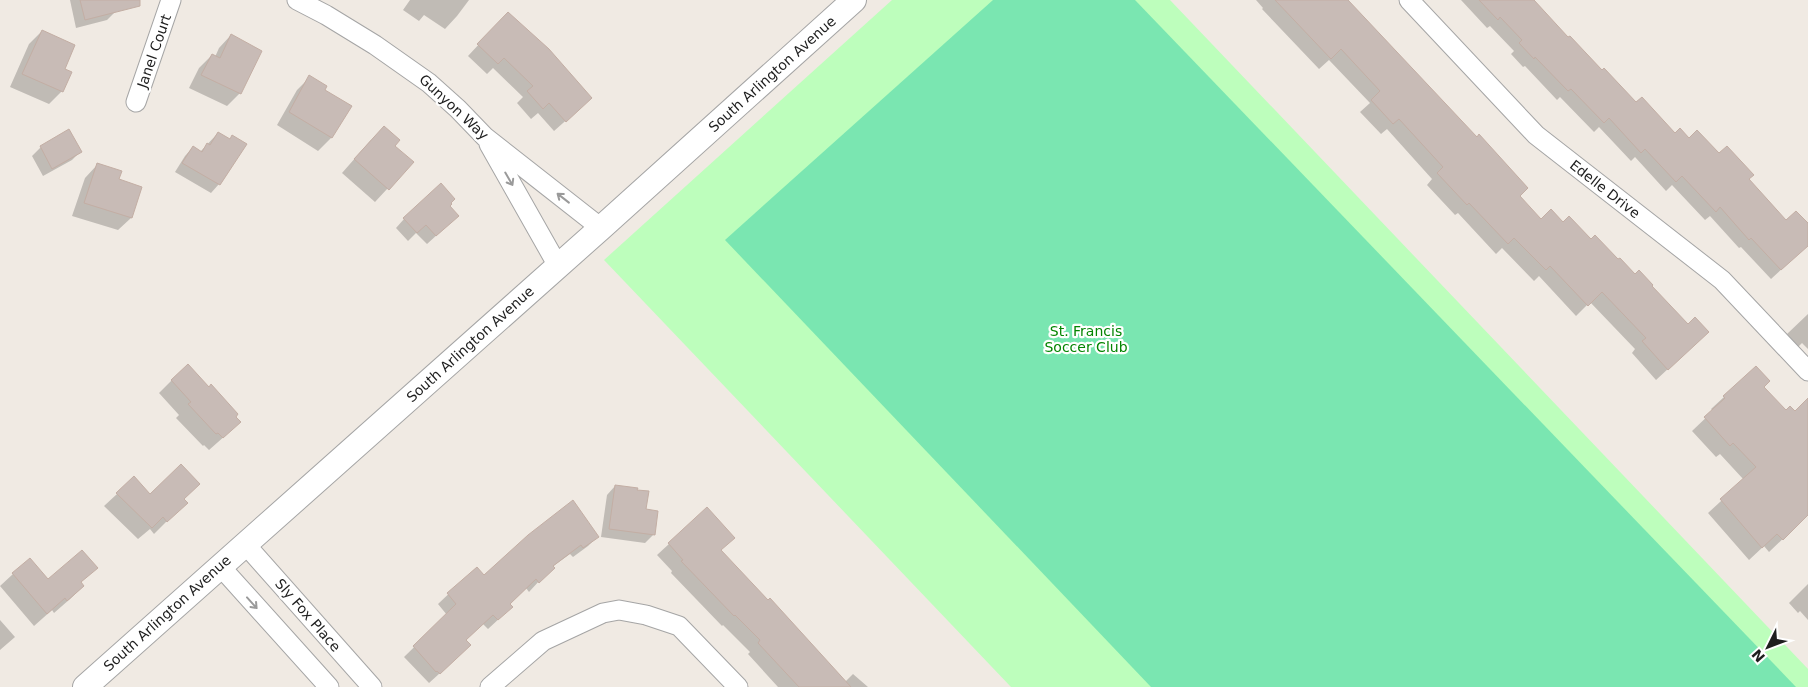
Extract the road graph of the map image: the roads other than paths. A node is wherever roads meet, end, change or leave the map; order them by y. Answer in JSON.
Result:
{"nodes":[{"id":1,"x":172,"y":0,"type":"edge"},
{"id":2,"x":297,"y":0,"type":"edge"},
{"id":3,"x":854,"y":0,"type":"edge"},
{"id":4,"x":1409,"y":0,"type":"edge"},
{"id":5,"x":136,"y":102,"type":"dead end"},
{"id":6,"x":485,"y":137,"type":"junction"},
{"id":7,"x":601,"y":228,"type":"junction"},
{"id":8,"x":558,"y":266,"type":"junction"},
{"id":9,"x":1808,"y":371,"type":"edge"},
{"id":10,"x":245,"y":544,"type":"junction"},
{"id":11,"x":220,"y":566,"type":"junction"},
{"id":12,"x":84,"y":687,"type":"edge"},
{"id":13,"x":329,"y":687,"type":"edge"},
{"id":14,"x":372,"y":687,"type":"edge"},
{"id":15,"x":490,"y":687,"type":"edge"},
{"id":16,"x":738,"y":687,"type":"edge"}],
"edges":[{"from":1,"to":5,"type":"street","name":"Janel Court"},
{"from":2,"to":6,"type":"street","name":"Gunyon Way"},
{"from":3,"to":7,"type":"street","name":"South Arlington Avenue"},
{"from":4,"to":9,"type":"street","name":"Edelle Drive"},
{"from":7,"to":6,"type":"street","name":"Gunyon Way","one_way":true},
{"from":6,"to":8,"type":"street","one_way":true},
{"from":7,"to":8,"type":"street","name":"South Arlington Avenue"},
{"from":8,"to":10,"type":"street","name":"South Arlington Avenue"},
{"from":10,"to":11,"type":"street","name":"South Arlington Avenue"},
{"from":10,"to":14,"type":"street","name":"Sly Fox Place"},
{"from":11,"to":12,"type":"street","name":"South Arlington Avenue"},
{"from":11,"to":13,"type":"street","one_way":true},
{"from":15,"to":16,"type":"street"}]}
